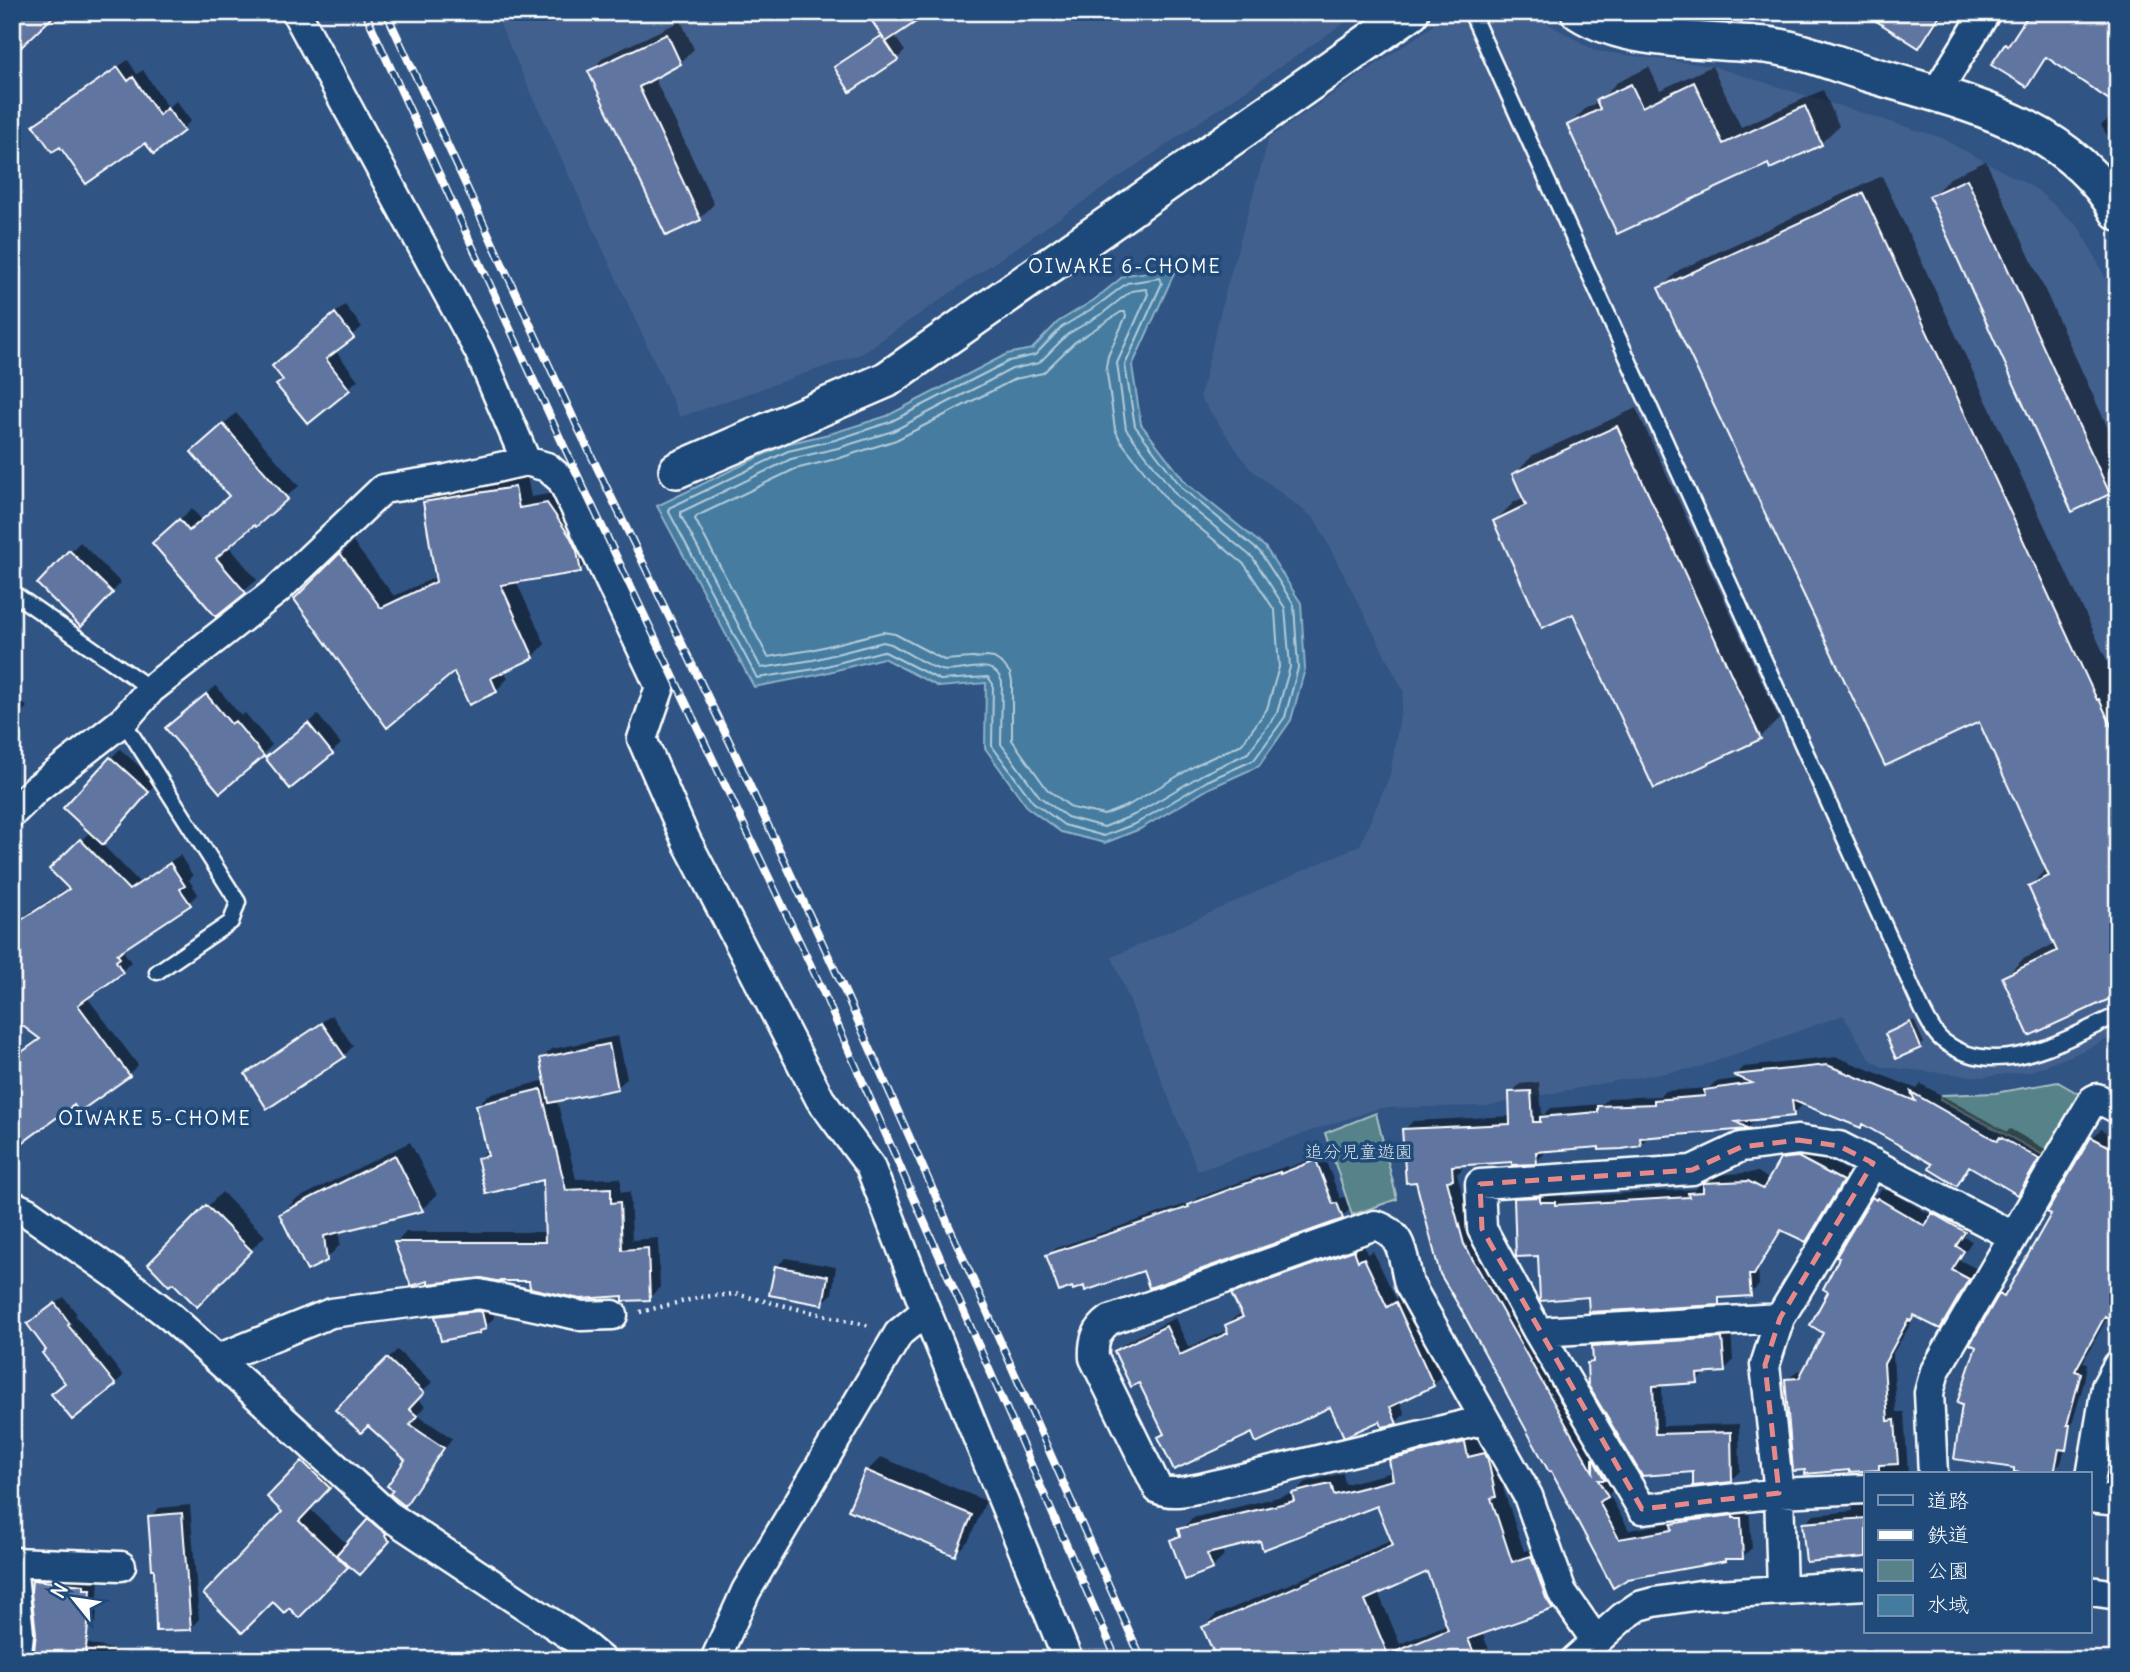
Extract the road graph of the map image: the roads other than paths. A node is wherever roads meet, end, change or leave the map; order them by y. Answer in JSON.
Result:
{"nodes":[{"id":1,"x":296,"y":12,"type":"edge"},
{"id":2,"x":1411,"y":12,"type":"edge"},
{"id":3,"x":1471,"y":12,"type":"edge"},
{"id":4,"x":1579,"y":12,"type":"edge"},
{"id":5,"x":1986,"y":12,"type":"edge"},
{"id":6,"x":1936,"y":93,"type":"junction"},
{"id":7,"x":2118,"y":212,"type":"edge"},
{"id":8,"x":526,"y":461,"type":"junction"},
{"id":9,"x":677,"y":470,"type":"dead end"},
{"id":10,"x":12,"y":590,"type":"edge"},
{"id":11,"x":150,"y":689,"type":"junction"},
{"id":12,"x":123,"y":721,"type":"junction"},
{"id":13,"x":12,"y":813,"type":"edge"},
{"id":14,"x":157,"y":972,"type":"dead end"},
{"id":15,"x":2118,"y":1015,"type":"edge"},
{"id":16,"x":2118,"y":1109,"type":"edge"},
{"id":17,"x":1873,"y":1163,"type":"junction"},
{"id":18,"x":12,"y":1205,"type":"edge"},
{"id":19,"x":2013,"y":1236,"type":"junction"},
{"id":20,"x":926,"y":1311,"type":"junction"},
{"id":21,"x":613,"y":1315,"type":"road end"},
{"id":22,"x":1780,"y":1318,"type":"junction"},
{"id":23,"x":1538,"y":1332,"type":"junction"},
{"id":24,"x":217,"y":1359,"type":"junction"},
{"id":25,"x":2118,"y":1365,"type":"edge"},
{"id":26,"x":1484,"y":1420,"type":"junction"},
{"id":27,"x":1933,"y":1472,"type":"edge"},
{"id":28,"x":2092,"y":1472,"type":"edge"},
{"id":29,"x":1864,"y":1489,"type":"edge"},
{"id":30,"x":1779,"y":1493,"type":"junction"},
{"id":31,"x":2092,"y":1498,"type":"edge"},
{"id":32,"x":2118,"y":1501,"type":"edge"},
{"id":33,"x":12,"y":1563,"type":"edge"},
{"id":34,"x":121,"y":1566,"type":"dead end"},
{"id":35,"x":1864,"y":1585,"type":"edge"},
{"id":36,"x":1782,"y":1590,"type":"junction"},
{"id":37,"x":2092,"y":1591,"type":"edge"},
{"id":38,"x":2118,"y":1595,"type":"edge"},
{"id":39,"x":1585,"y":1651,"type":"edge"},
{"id":40,"x":16,"y":1660,"type":"edge"},
{"id":41,"x":601,"y":1660,"type":"edge"},
{"id":42,"x":715,"y":1660,"type":"edge"},
{"id":43,"x":1068,"y":1660,"type":"edge"}],
"edges":[{"from":1,"to":8,"type":"street"},
{"from":2,"to":9,"type":"street"},
{"from":3,"to":15,"type":"lane"},
{"from":4,"to":6,"type":"street"},
{"from":5,"to":6,"type":"street"},
{"from":6,"to":7,"type":"street"},
{"from":8,"to":11,"type":"street"},
{"from":8,"to":20,"type":"street"},
{"from":10,"to":11,"type":"lane"},
{"from":11,"to":12,"type":"street"},
{"from":12,"to":13,"type":"street"},
{"from":12,"to":14,"type":"lane"},
{"from":16,"to":19,"type":"street"},
{"from":17,"to":19,"type":"street"},
{"from":17,"to":22,"type":"street"},
{"from":17,"to":23,"type":"street"},
{"from":18,"to":24,"type":"street"},
{"from":19,"to":27,"type":"street"},
{"from":20,"to":42,"type":"street"},
{"from":20,"to":43,"type":"street"},
{"from":21,"to":24,"type":"street"},
{"from":22,"to":23,"type":"street"},
{"from":22,"to":30,"type":"street"},
{"from":23,"to":30,"type":"street"},
{"from":24,"to":41,"type":"street"},
{"from":25,"to":28,"type":"street"},
{"from":26,"to":26,"type":"street"},
{"from":26,"to":39,"type":"street"},
{"from":29,"to":30,"type":"street"},
{"from":30,"to":36,"type":"street"},
{"from":31,"to":32,"type":"street"},
{"from":33,"to":34,"type":"street"},
{"from":33,"to":40,"type":"street"},
{"from":35,"to":36,"type":"street"},
{"from":36,"to":39,"type":"street"},
{"from":37,"to":38,"type":"street"}]}
